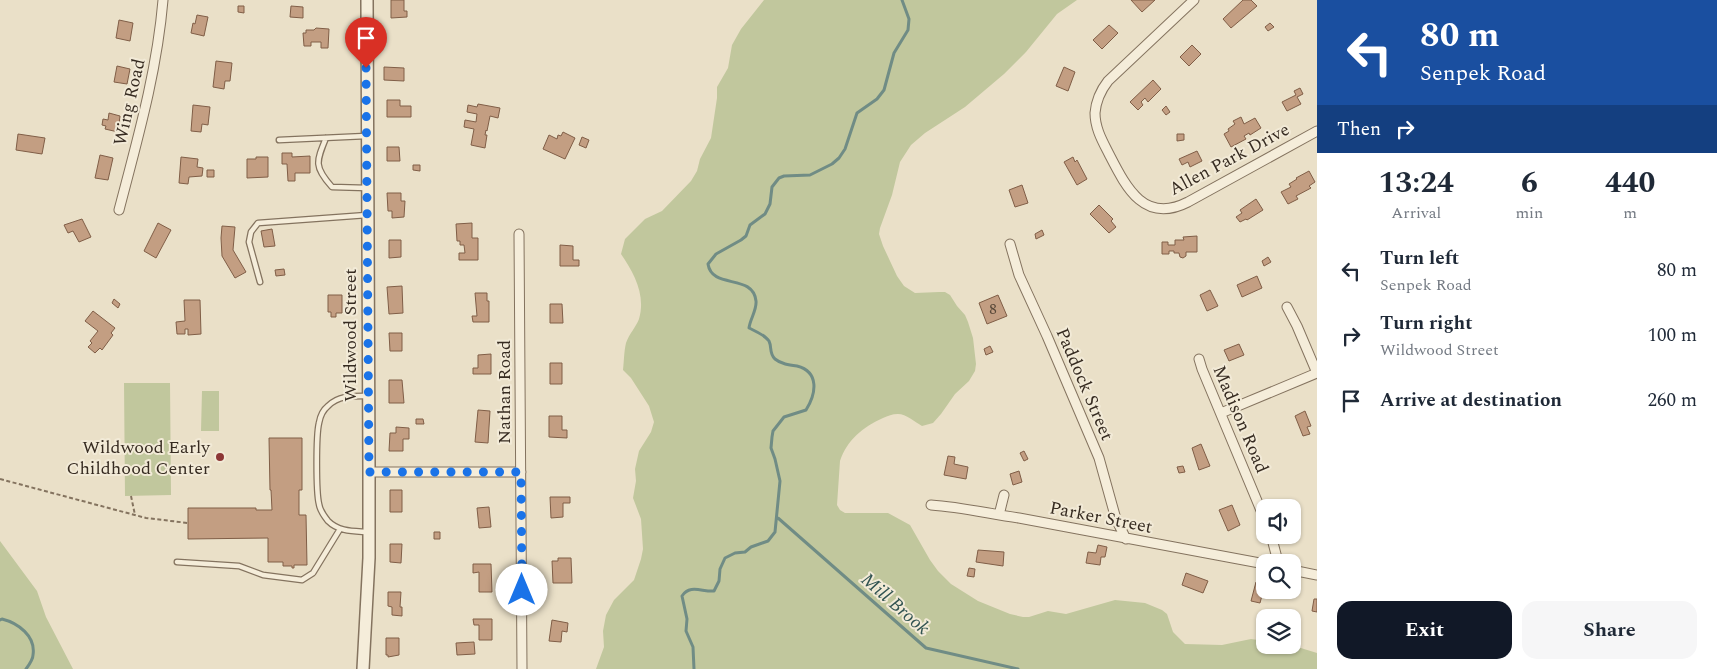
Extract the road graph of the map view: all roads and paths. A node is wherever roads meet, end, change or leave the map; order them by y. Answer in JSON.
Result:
{"nodes":[{"id":1,"x":163,"y":0,"type":"edge"},
{"id":2,"x":366,"y":0,"type":"edge"},
{"id":3,"x":1194,"y":0,"type":"edge"},
{"id":4,"x":1317,"y":131,"type":"edge"},
{"id":5,"x":366,"y":136,"type":"junction"},
{"id":6,"x":326,"y":138,"type":"junction"},
{"id":7,"x":279,"y":140,"type":"dead end"},
{"id":8,"x":366,"y":188,"type":"junction"},
{"id":9,"x":119,"y":210,"type":"dead end"},
{"id":10,"x":367,"y":215,"type":"junction"},
{"id":11,"x":519,"y":234,"type":"dead end"},
{"id":12,"x":1010,"y":244,"type":"dead end"},
{"id":13,"x":260,"y":282,"type":"dead end"},
{"id":14,"x":1287,"y":307,"type":"dead end"},
{"id":15,"x":1199,"y":359,"type":"dead end"},
{"id":16,"x":1317,"y":373,"type":"edge"},
{"id":17,"x":368,"y":396,"type":"junction"},
{"id":18,"x":1221,"y":413,"type":"junction"},
{"id":19,"x":369,"y":472,"type":"junction"},
{"id":20,"x":521,"y":472,"type":"junction"},
{"id":21,"x":0,"y":479,"type":"edge"},
{"id":22,"x":1004,"y":495,"type":"dead end"},
{"id":23,"x":131,"y":496,"type":"dead end"},
{"id":24,"x":1256,"y":499,"type":"edge"},
{"id":25,"x":931,"y":505,"type":"dead end"},
{"id":26,"x":999,"y":515,"type":"junction"},
{"id":27,"x":136,"y":516,"type":"junction"},
{"id":28,"x":188,"y":523,"type":"dead end"},
{"id":29,"x":340,"y":529,"type":"junction"},
{"id":30,"x":369,"y":532,"type":"junction"},
{"id":31,"x":1126,"y":539,"type":"junction"},
{"id":32,"x":178,"y":562,"type":"dead end"},
{"id":33,"x":1256,"y":562,"type":"edge"},
{"id":34,"x":1301,"y":572,"type":"edge"},
{"id":35,"x":1317,"y":575,"type":"edge"},
{"id":36,"x":363,"y":669,"type":"edge"},
{"id":37,"x":522,"y":669,"type":"edge"}],
"edges":[{"from":1,"to":9,"type":"street","name":"Wing Road"},
{"from":2,"to":5,"type":"street","name":"Wildwood Street"},
{"from":3,"to":4,"type":"street","name":"Allen Park Drive"},
{"from":5,"to":6,"type":"lane"},
{"from":5,"to":8,"type":"street","name":"Wildwood Street"},
{"from":6,"to":7,"type":"lane"},
{"from":6,"to":8,"type":"lane"},
{"from":8,"to":10,"type":"street","name":"Wildwood Street"},
{"from":10,"to":13,"type":"lane"},
{"from":10,"to":17,"type":"street","name":"Wildwood Street"},
{"from":11,"to":20,"type":"street","name":"Nathan Road"},
{"from":12,"to":31,"type":"street","name":"Paddock Street"},
{"from":14,"to":16,"type":"street"},
{"from":15,"to":18,"type":"street","name":"Madison Road"},
{"from":16,"to":18,"type":"street"},
{"from":17,"to":19,"type":"street","name":"Wildwood Street"},
{"from":17,"to":29,"type":"lane"},
{"from":18,"to":24,"type":"street","name":"Madison Road"},
{"from":19,"to":20,"type":"street"},
{"from":19,"to":30,"type":"street","name":"Wildwood Street"},
{"from":20,"to":37,"type":"street","name":"Nathan Road"},
{"from":21,"to":27,"type":"path"},
{"from":22,"to":26,"type":"street"},
{"from":23,"to":27,"type":"path"},
{"from":25,"to":26,"type":"street","name":"Parker Street"},
{"from":26,"to":31,"type":"street","name":"Parker Street"},
{"from":27,"to":28,"type":"path"},
{"from":29,"to":30,"type":"lane"},
{"from":29,"to":32,"type":"lane"},
{"from":30,"to":36,"type":"street","name":"Wildwood Street"},
{"from":31,"to":33,"type":"street","name":"Parker Street"},
{"from":34,"to":35,"type":"street"}]}
